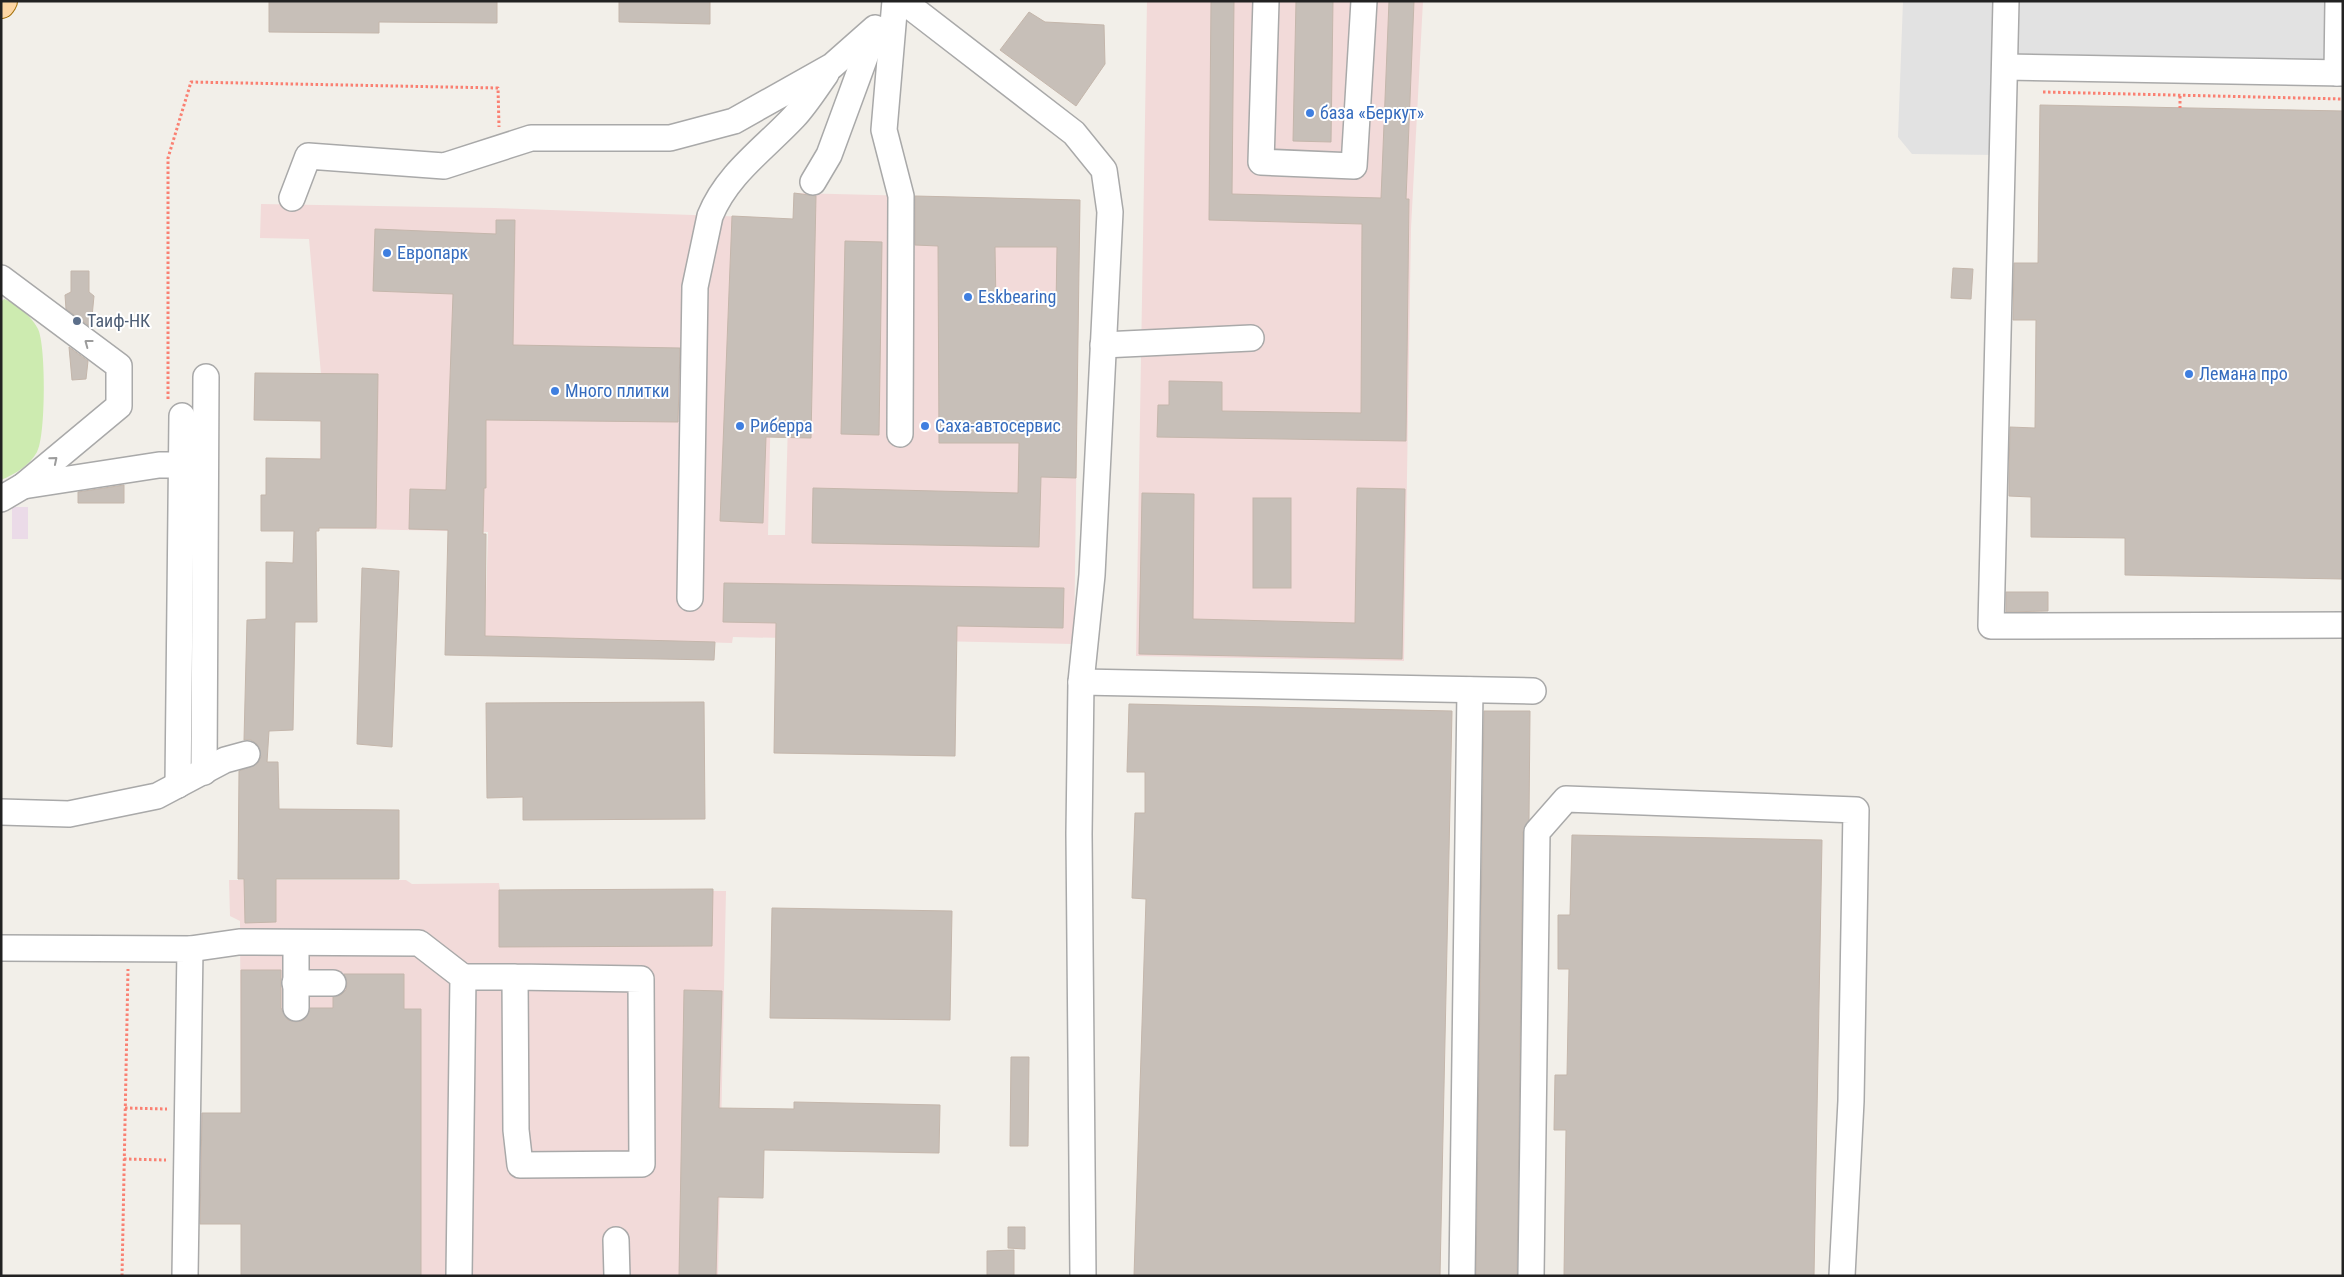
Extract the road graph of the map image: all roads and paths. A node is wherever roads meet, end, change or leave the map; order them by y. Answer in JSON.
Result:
{"nodes":[{"id":1,"x":884,"y":1,"type":"edge"},
{"id":2,"x":895,"y":1,"type":"edge"},
{"id":3,"x":903,"y":1,"type":"edge"},
{"id":4,"x":1266,"y":1,"type":"edge"},
{"id":5,"x":1364,"y":1,"type":"edge"},
{"id":6,"x":2006,"y":1,"type":"edge"},
{"id":7,"x":2338,"y":1,"type":"edge"},
{"id":8,"x":875,"y":28,"type":"junction"},
{"id":9,"x":832,"y":66,"type":"junction"},
{"id":10,"x":2340,"y":73,"type":"edge"},
{"id":11,"x":2005,"y":79,"type":"junction"},
{"id":12,"x":2180,"y":96,"type":"junction"},
{"id":13,"x":2343,"y":99,"type":"edge"},
{"id":14,"x":2180,"y":108,"type":"dead end"},
{"id":15,"x":500,"y":148,"type":"junction"},
{"id":16,"x":813,"y":182,"type":"dead end"},
{"id":17,"x":292,"y":198,"type":"dead end"},
{"id":18,"x":1,"y":278,"type":"edge"},
{"id":19,"x":1251,"y":338,"type":"dead end"},
{"id":20,"x":1103,"y":345,"type":"junction"},
{"id":21,"x":206,"y":377,"type":"dead end"},
{"id":22,"x":175,"y":411,"type":"joint"},
{"id":23,"x":900,"y":434,"type":"dead end"},
{"id":24,"x":181,"y":465,"type":"junction"},
{"id":25,"x":206,"y":466,"type":"junction"},
{"id":26,"x":23,"y":486,"type":"junction"},
{"id":27,"x":1,"y":499,"type":"edge"},
{"id":28,"x":690,"y":598,"type":"dead end"},
{"id":29,"x":2343,"y":625,"type":"edge"},
{"id":30,"x":1081,"y":682,"type":"junction"},
{"id":31,"x":1470,"y":690,"type":"junction"},
{"id":32,"x":1533,"y":691,"type":"dead end"},
{"id":33,"x":247,"y":754,"type":"dead end"},
{"id":34,"x":204,"y":772,"type":"junction"},
{"id":35,"x":178,"y":785,"type":"junction"},
{"id":36,"x":1,"y":812,"type":"edge"},
{"id":37,"x":296,"y":943,"type":"junction"},
{"id":38,"x":1,"y":948,"type":"edge"},
{"id":39,"x":128,"y":949,"type":"junction"},
{"id":40,"x":190,"y":949,"type":"junction"},
{"id":41,"x":463,"y":977,"type":"junction"},
{"id":42,"x":515,"y":977,"type":"junction"},
{"id":43,"x":333,"y":982,"type":"dead end"},
{"id":44,"x":295,"y":983,"type":"junction"},
{"id":45,"x":296,"y":1008,"type":"dead end"},
{"id":46,"x":125,"y":1108,"type":"junction"},
{"id":47,"x":188,"y":1109,"type":"junction"},
{"id":48,"x":124,"y":1159,"type":"junction"},
{"id":49,"x":187,"y":1161,"type":"junction"},
{"id":50,"x":616,"y":1240,"type":"dead end"},
{"id":51,"x":122,"y":1276,"type":"edge"},
{"id":52,"x":185,"y":1276,"type":"edge"},
{"id":53,"x":460,"y":1276,"type":"edge"},
{"id":54,"x":617,"y":1276,"type":"edge"},
{"id":55,"x":1083,"y":1276,"type":"edge"},
{"id":56,"x":1462,"y":1276,"type":"edge"},
{"id":57,"x":1530,"y":1276,"type":"edge"},
{"id":58,"x":1842,"y":1276,"type":"edge"}],
"edges":[{"from":1,"to":8,"type":"lane"},
{"from":2,"to":23,"type":"lane"},
{"from":3,"to":20,"type":"lane"},
{"from":4,"to":5,"type":"lane"},
{"from":6,"to":11,"type":"lane"},
{"from":7,"to":10,"type":"lane"},
{"from":8,"to":9,"type":"lane"},
{"from":8,"to":16,"type":"lane"},
{"from":9,"to":15,"type":"lane"},
{"from":9,"to":28,"type":"lane"},
{"from":10,"to":11,"type":"lane"},
{"from":11,"to":12,"type":"path"},
{"from":11,"to":29,"type":"lane"},
{"from":12,"to":13,"type":"path"},
{"from":12,"to":14,"type":"path"},
{"from":15,"to":17,"type":"lane"},
{"from":15,"to":22,"type":"path"},
{"from":26,"to":18,"type":"lane","one_way":true},
{"from":19,"to":20,"type":"lane"},
{"from":20,"to":30,"type":"lane"},
{"from":21,"to":25,"type":"lane"},
{"from":22,"to":24,"type":"lane"},
{"from":24,"to":25,"type":"lane"},
{"from":24,"to":26,"type":"lane"},
{"from":24,"to":35,"type":"lane"},
{"from":25,"to":34,"type":"lane"},
{"from":26,"to":27,"type":"lane"},
{"from":30,"to":31,"type":"lane"},
{"from":30,"to":55,"type":"lane"},
{"from":31,"to":32,"type":"lane"},
{"from":31,"to":56,"type":"lane"},
{"from":33,"to":34,"type":"lane"},
{"from":34,"to":35,"type":"lane"},
{"from":35,"to":36,"type":"lane"},
{"from":37,"to":40,"type":"lane"},
{"from":37,"to":41,"type":"lane"},
{"from":37,"to":44,"type":"lane"},
{"from":38,"to":39,"type":"lane"},
{"from":39,"to":40,"type":"lane"},
{"from":39,"to":46,"type":"path"},
{"from":40,"to":47,"type":"lane"},
{"from":41,"to":42,"type":"lane"},
{"from":41,"to":53,"type":"lane"},
{"from":42,"to":42,"type":"lane"},
{"from":43,"to":44,"type":"lane"},
{"from":44,"to":45,"type":"lane"},
{"from":46,"to":47,"type":"path"},
{"from":46,"to":48,"type":"path"},
{"from":47,"to":49,"type":"lane"},
{"from":48,"to":49,"type":"path"},
{"from":48,"to":51,"type":"path"},
{"from":49,"to":52,"type":"lane"},
{"from":50,"to":54,"type":"lane"},
{"from":57,"to":58,"type":"lane"}]}
